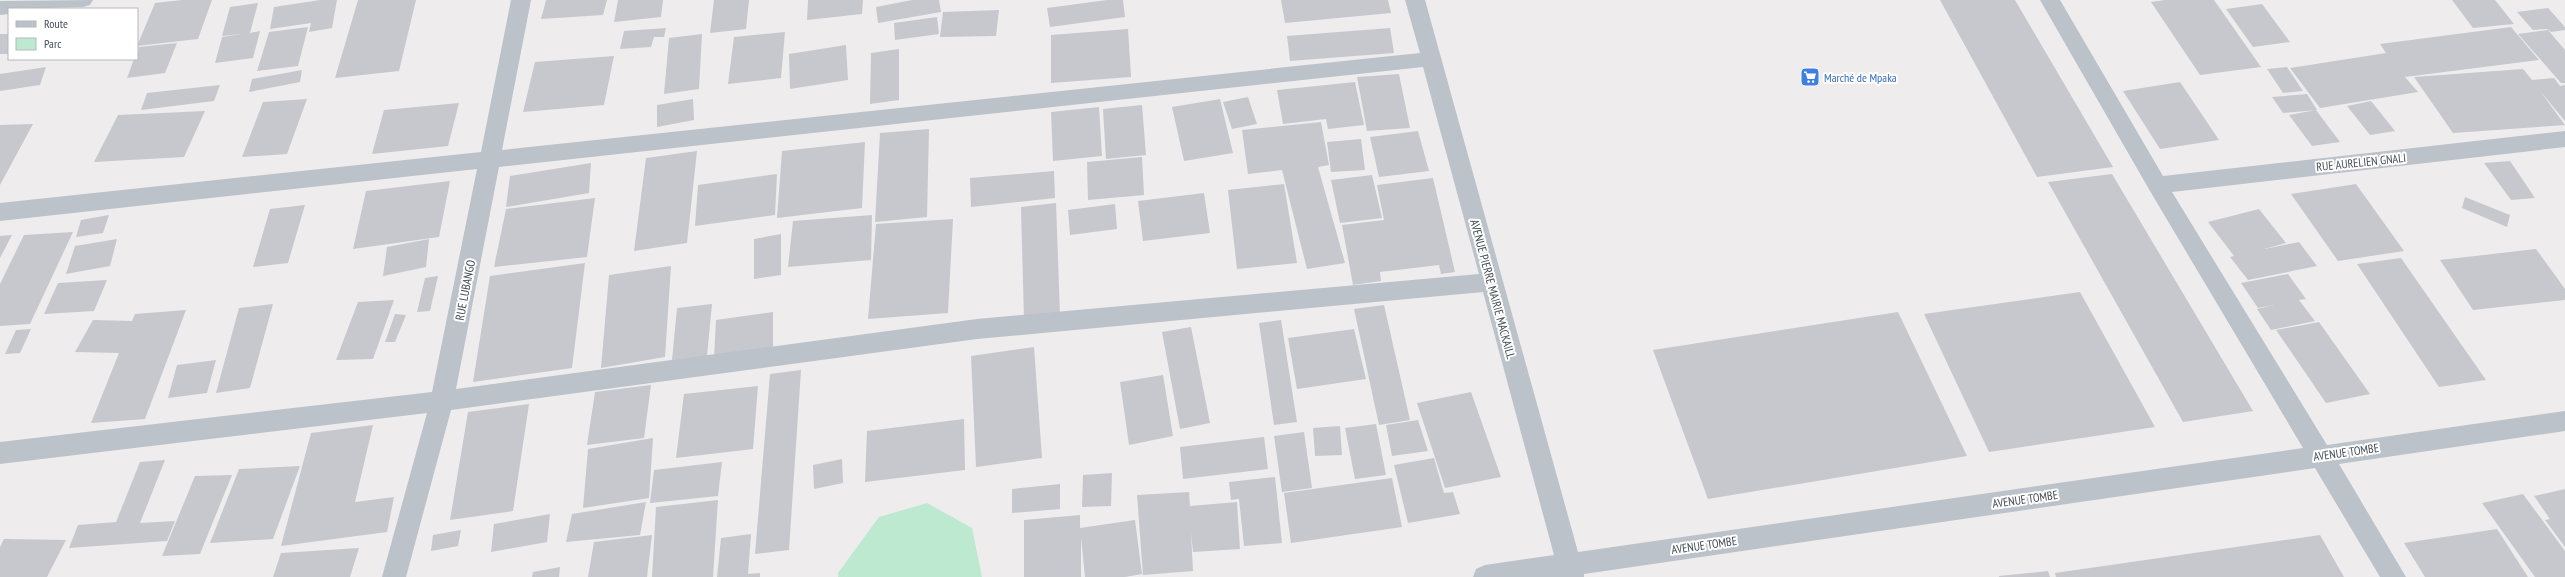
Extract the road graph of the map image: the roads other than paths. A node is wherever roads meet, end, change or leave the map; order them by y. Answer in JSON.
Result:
{"nodes":[{"id":1,"x":83,"y":0,"type":"edge"},
{"id":2,"x":521,"y":0,"type":"edge"},
{"id":3,"x":1415,"y":0,"type":"edge"},
{"id":4,"x":2050,"y":0,"type":"edge"},
{"id":5,"x":0,"y":8,"type":"edge"},
{"id":6,"x":1430,"y":59,"type":"junction"},
{"id":7,"x":2565,"y":139,"type":"edge"},
{"id":8,"x":491,"y":159,"type":"junction"},
{"id":9,"x":2157,"y":185,"type":"junction"},
{"id":10,"x":0,"y":212,"type":"edge"},
{"id":11,"x":1491,"y":282,"type":"junction"},
{"id":12,"x":442,"y":401,"type":"junction"},
{"id":13,"x":2565,"y":421,"type":"edge"},
{"id":14,"x":0,"y":453,"type":"edge"},
{"id":15,"x":2319,"y":456,"type":"junction"},
{"id":16,"x":1571,"y":571,"type":"edge"},
{"id":17,"x":394,"y":577,"type":"edge"},
{"id":18,"x":1485,"y":577,"type":"edge"},
{"id":19,"x":2394,"y":577,"type":"edge"}],
"edges":[{"from":1,"to":5,"type":"street"},
{"from":2,"to":8,"type":"street","name":"RUE LUBANGO"},
{"from":3,"to":6,"type":"street","name":"AVENUE PIERRE MAIRIE MACKAILL"},
{"from":4,"to":9,"type":"street"},
{"from":6,"to":8,"type":"street"},
{"from":6,"to":11,"type":"street","name":"AVENUE PIERRE MAIRIE MACKAILL"},
{"from":7,"to":9,"type":"street","name":"RUE AURELIEN GNALI"},
{"from":8,"to":10,"type":"street"},
{"from":8,"to":12,"type":"street","name":"RUE LUBANGO"},
{"from":9,"to":15,"type":"street"},
{"from":11,"to":12,"type":"street"},
{"from":11,"to":16,"type":"street","name":"AVENUE PIERRE MAIRIE MACKAILL"},
{"from":12,"to":14,"type":"street"},
{"from":12,"to":17,"type":"street","name":"RUE LUBANGO"},
{"from":13,"to":15,"type":"street","name":"AVENUE TOMBE"},
{"from":15,"to":16,"type":"street","name":"AVENUE TOMBE"},
{"from":15,"to":19,"type":"street"},
{"from":16,"to":18,"type":"street","name":"AVENUE TOMBE"}]}
